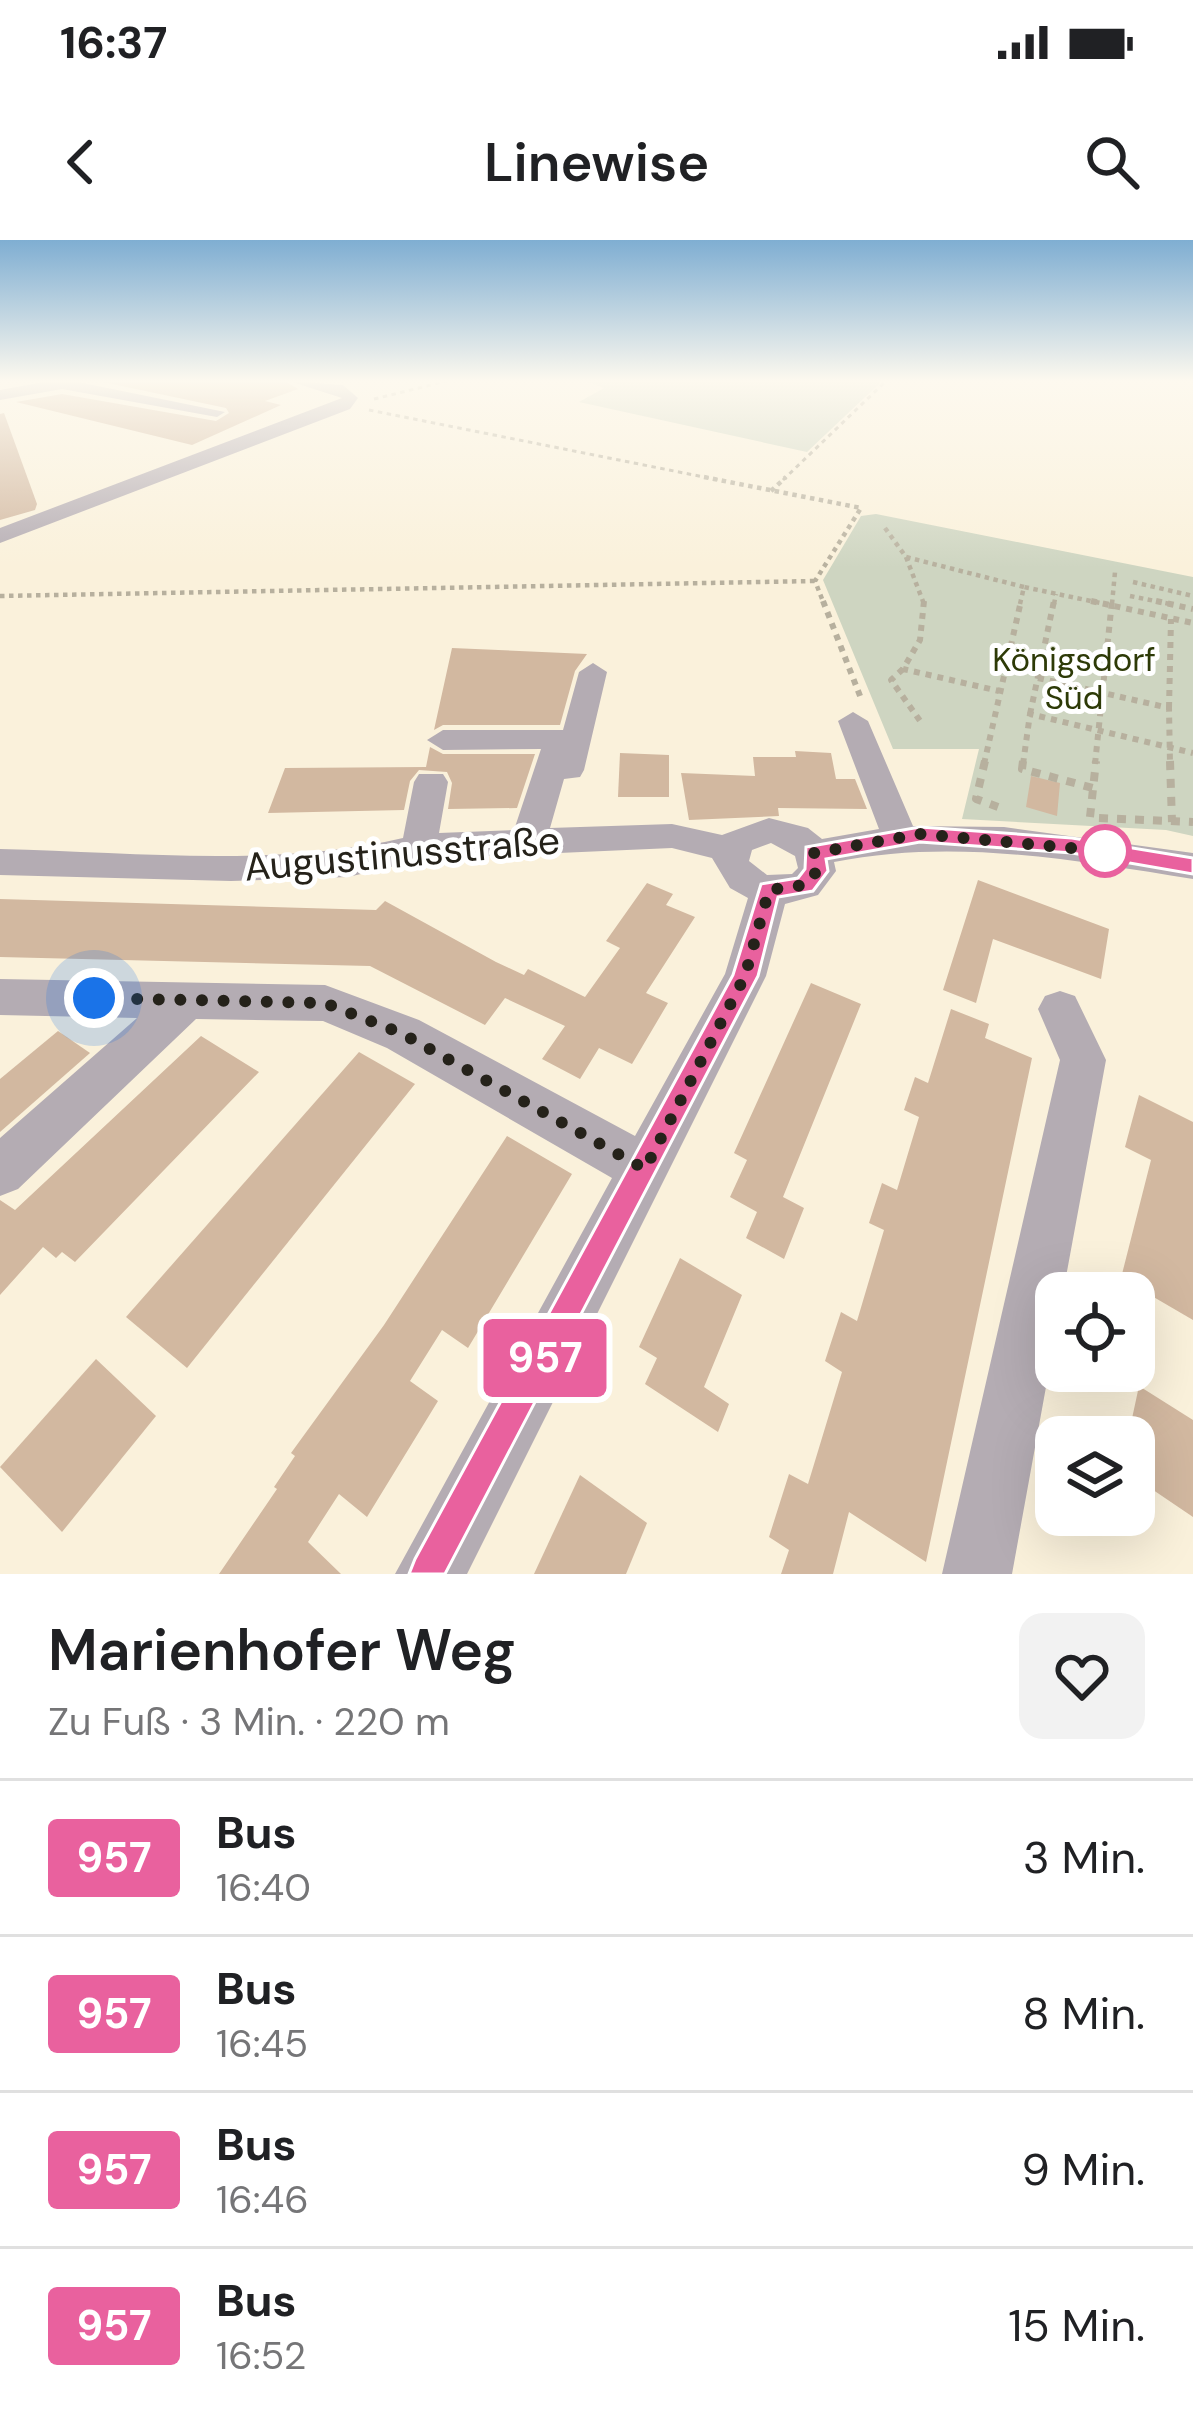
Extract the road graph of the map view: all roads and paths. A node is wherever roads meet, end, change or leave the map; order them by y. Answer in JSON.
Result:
{"nodes":[{"id":1,"x":249,"y":443,"type":"edge"},
{"id":2,"x":535,"y":443,"type":"edge"},
{"id":3,"x":821,"y":443,"type":"edge"},
{"id":4,"x":771,"y":491,"type":"junction"},
{"id":5,"x":886,"y":528,"type":"dead end"},
{"id":6,"x":2,"y":534,"type":"edge"},
{"id":7,"x":906,"y":557,"type":"junction"},
{"id":8,"x":1115,"y":572,"type":"dead end"},
{"id":9,"x":815,"y":581,"type":"junction"},
{"id":10,"x":1133,"y":582,"type":"dead end"},
{"id":11,"x":1024,"y":587,"type":"junction"},
{"id":12,"x":1056,"y":594,"type":"junction"},
{"id":13,"x":0,"y":596,"type":"edge"},
{"id":14,"x":1130,"y":596,"type":"dead end"},
{"id":15,"x":1193,"y":596,"type":"edge"},
{"id":16,"x":1111,"y":605,"type":"junction"},
{"id":17,"x":1193,"y":609,"type":"edge"},
{"id":18,"x":1171,"y":618,"type":"junction"},
{"id":19,"x":1193,"y":623,"type":"edge"},
{"id":20,"x":903,"y":669,"type":"junction"},
{"id":21,"x":593,"y":672,"type":"dead end"},
{"id":22,"x":1038,"y":678,"type":"junction"},
{"id":23,"x":1000,"y":691,"type":"junction"},
{"id":24,"x":1102,"y":692,"type":"junction"},
{"id":25,"x":1169,"y":707,"type":"junction"},
{"id":26,"x":1030,"y":714,"type":"junction"},
{"id":27,"x":859,"y":715,"type":"joint"},
{"id":28,"x":923,"y":725,"type":"dead end"},
{"id":29,"x":1099,"y":731,"type":"junction"},
{"id":30,"x":443,"y":740,"type":"dead end"},
{"id":31,"x":1170,"y":747,"type":"junction"},
{"id":32,"x":1193,"y":753,"type":"edge"},
{"id":33,"x":431,"y":782,"type":"dead end"},
{"id":34,"x":1093,"y":788,"type":"junction"},
{"id":35,"x":1090,"y":817,"type":"dead end"},
{"id":36,"x":1172,"y":822,"type":"dead end"},
{"id":37,"x":898,"y":836,"type":"junction"},
{"id":38,"x":540,"y":839,"type":"junction"},
{"id":39,"x":1027,"y":841,"type":"junction"},
{"id":40,"x":419,"y":847,"type":"junction"},
{"id":41,"x":731,"y":850,"type":"junction"},
{"id":42,"x":814,"y":853,"type":"junction"},
{"id":43,"x":0,"y":862,"type":"edge"},
{"id":44,"x":1193,"y":866,"type":"edge"},
{"id":45,"x":769,"y":890,"type":"junction"},
{"id":46,"x":0,"y":997,"type":"edge"},
{"id":47,"x":187,"y":1000,"type":"junction"},
{"id":48,"x":1060,"y":1009,"type":"dead end"},
{"id":49,"x":645,"y":1169,"type":"junction"},
{"id":50,"x":0,"y":1171,"type":"edge"},
{"id":51,"x":430,"y":1574,"type":"edge"},
{"id":52,"x":976,"y":1574,"type":"edge"}],
"edges":[{"from":1,"to":6,"type":"street"},
{"from":2,"to":4,"type":"path"},
{"from":3,"to":4,"type":"path"},
{"from":4,"to":9,"type":"path"},
{"from":5,"to":7,"type":"path"},
{"from":7,"to":11,"type":"path"},
{"from":7,"to":20,"type":"path"},
{"from":8,"to":16,"type":"path"},
{"from":9,"to":13,"type":"path"},
{"from":9,"to":27,"type":"path"},
{"from":10,"to":15,"type":"path"},
{"from":11,"to":12,"type":"path"},
{"from":11,"to":23,"type":"path"},
{"from":12,"to":16,"type":"path"},
{"from":12,"to":22,"type":"path"},
{"from":14,"to":17,"type":"path"},
{"from":16,"to":18,"type":"path"},
{"from":16,"to":24,"type":"path"},
{"from":18,"to":19,"type":"path"},
{"from":18,"to":25,"type":"path"},
{"from":20,"to":23,"type":"path"},
{"from":20,"to":28,"type":"path"},
{"from":21,"to":38,"type":"street"},
{"from":22,"to":24,"type":"path"},
{"from":22,"to":26,"type":"path"},
{"from":23,"to":39,"type":"path"},
{"from":24,"to":25,"type":"path"},
{"from":24,"to":29,"type":"path"},
{"from":25,"to":31,"type":"path"},
{"from":26,"to":29,"type":"path"},
{"from":26,"to":34,"type":"path"},
{"from":27,"to":37,"type":"street"},
{"from":29,"to":31,"type":"path"},
{"from":29,"to":34,"type":"path"},
{"from":30,"to":38,"type":"street"},
{"from":31,"to":32,"type":"path"},
{"from":31,"to":36,"type":"path"},
{"from":33,"to":40,"type":"street"},
{"from":34,"to":35,"type":"path"},
{"from":37,"to":39,"type":"street"},
{"from":37,"to":42,"type":"street"},
{"from":38,"to":40,"type":"street","name":"Augustinusstraße"},
{"from":38,"to":41,"type":"street","name":"Augustinusstraße"},
{"from":39,"to":44,"type":"street"},
{"from":40,"to":43,"type":"street","name":"Augustinusstraße"},
{"from":41,"to":42,"type":"street"},
{"from":41,"to":45,"type":"street"},
{"from":42,"to":45,"type":"street"},
{"from":45,"to":49,"type":"street"},
{"from":46,"to":47,"type":"street"},
{"from":47,"to":49,"type":"street"},
{"from":47,"to":50,"type":"street"},
{"from":48,"to":52,"type":"street"},
{"from":49,"to":51,"type":"street"}]}
